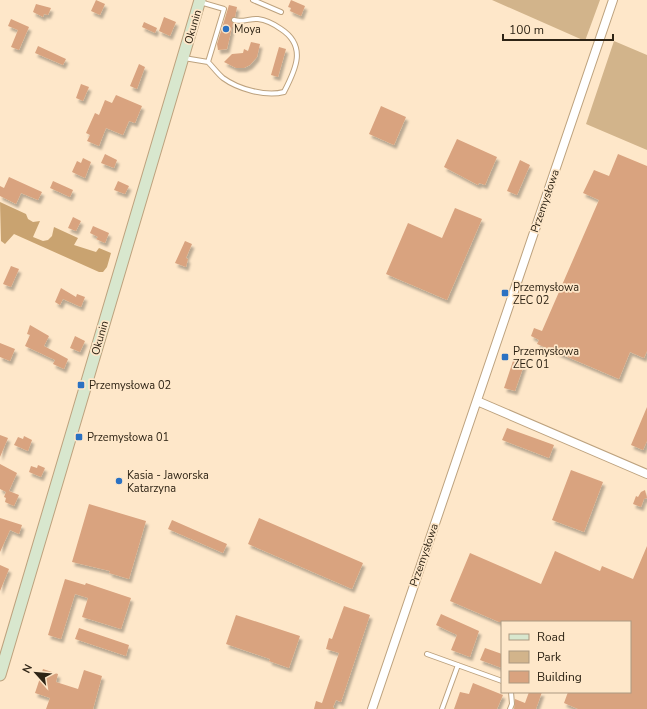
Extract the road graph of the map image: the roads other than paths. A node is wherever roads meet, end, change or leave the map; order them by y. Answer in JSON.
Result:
{"nodes":[{"id":1,"x":253,"y":0,"type":"edge"},
{"id":2,"x":613,"y":0,"type":"edge"},
{"id":3,"x":200,"y":1,"type":"edge"},
{"id":4,"x":281,"y":12,"type":"dead end"},
{"id":5,"x":234,"y":20,"type":"dead end"},
{"id":6,"x":184,"y":58,"type":"junction"},
{"id":7,"x":208,"y":62,"type":"junction"},
{"id":8,"x":477,"y":401,"type":"junction"},
{"id":9,"x":647,"y":474,"type":"edge"},
{"id":10,"x":426,"y":654,"type":"dead end"},
{"id":11,"x":458,"y":665,"type":"junction"},
{"id":12,"x":0,"y":675,"type":"edge"},
{"id":13,"x":501,"y":681,"type":"edge"},
{"id":14,"x":510,"y":693,"type":"edge"},
{"id":15,"x":372,"y":709,"type":"edge"},
{"id":16,"x":442,"y":709,"type":"edge"},
{"id":17,"x":510,"y":709,"type":"edge"}],
"edges":[{"from":1,"to":4,"type":"lane"},
{"from":2,"to":8,"type":"street","name":"Przemysłowa"},
{"from":3,"to":6,"type":"main road","name":"Okunin"},
{"from":3,"to":7,"type":"lane"},
{"from":5,"to":7,"type":"lane"},
{"from":6,"to":7,"type":"lane"},
{"from":6,"to":12,"type":"main road","name":"Okunin"},
{"from":8,"to":9,"type":"street"},
{"from":8,"to":15,"type":"street","name":"Przemysłowa"},
{"from":10,"to":11,"type":"lane"},
{"from":11,"to":13,"type":"lane"},
{"from":11,"to":16,"type":"lane"},
{"from":14,"to":17,"type":"lane"}]}
